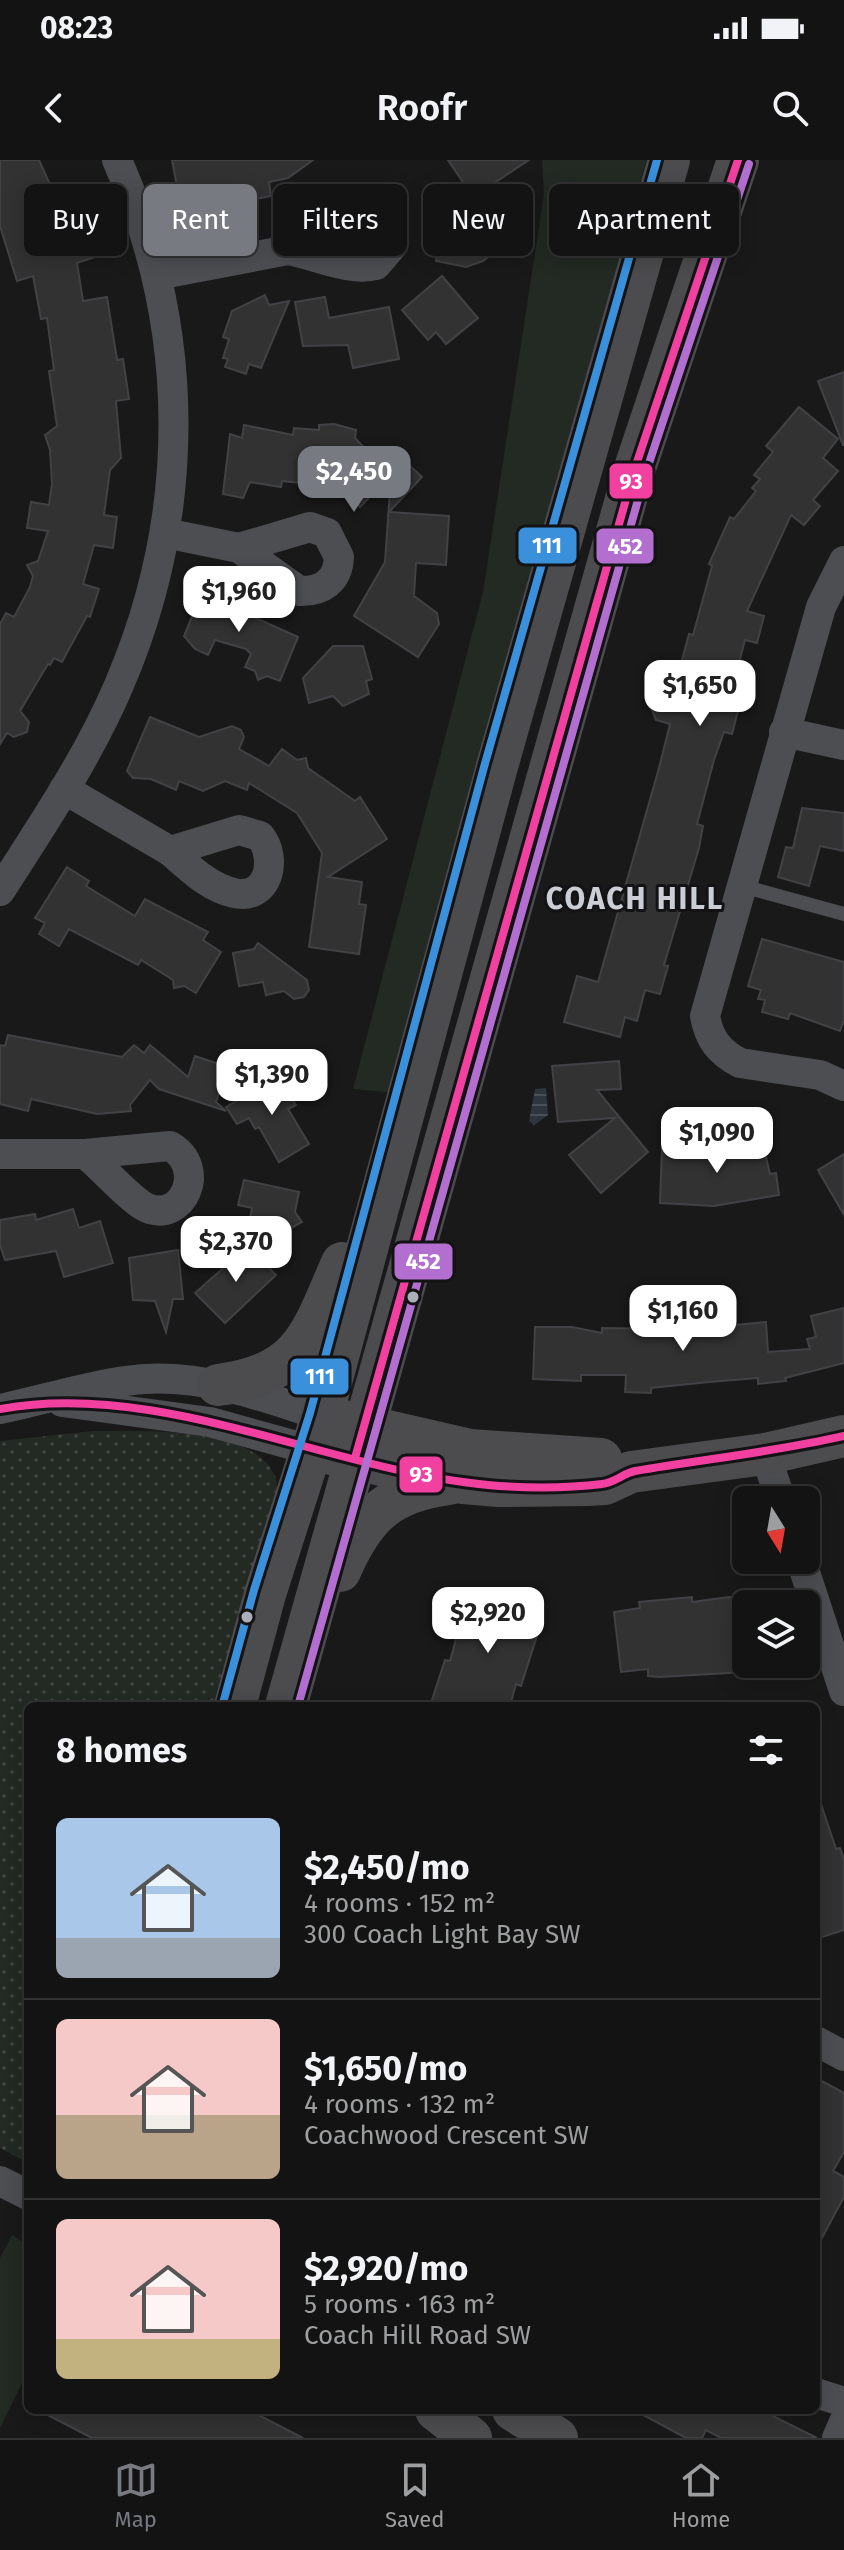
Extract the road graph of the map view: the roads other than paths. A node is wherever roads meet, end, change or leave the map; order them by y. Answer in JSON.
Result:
{"nodes":[{"id":1,"x":117,"y":160,"type":"edge"},
{"id":2,"x":669,"y":160,"type":"edge"},
{"id":3,"x":709,"y":160,"type":"edge"},
{"id":4,"x":738,"y":160,"type":"edge"},
{"id":5,"x":273,"y":253,"type":"edge"},
{"id":6,"x":157,"y":275,"type":"junction"},
{"id":7,"x":634,"y":471,"type":"junction"},
{"id":8,"x":165,"y":533,"type":"junction"},
{"id":9,"x":239,"y":548,"type":"dead end"},
{"id":10,"x":842,"y":568,"type":"edge"},
{"id":11,"x":784,"y":732,"type":"junction"},
{"id":12,"x":844,"y":745,"type":"edge"},
{"id":13,"x":64,"y":789,"type":"junction"},
{"id":14,"x":170,"y":851,"type":"dead end"},
{"id":15,"x":742,"y":886,"type":"junction"},
{"id":16,"x":0,"y":891,"type":"edge"},
{"id":17,"x":844,"y":914,"type":"edge"},
{"id":18,"x":844,"y":1086,"type":"edge"},
{"id":19,"x":394,"y":1149,"type":"junction"},
{"id":20,"x":0,"y":1154,"type":"edge"},
{"id":21,"x":85,"y":1154,"type":"dead end"},
{"id":22,"x":218,"y":1385,"type":"junction"},
{"id":23,"x":44,"y":1401,"type":"junction"},
{"id":24,"x":1,"y":1405,"type":"edge"},
{"id":25,"x":316,"y":1433,"type":"junction"},
{"id":26,"x":844,"y":1436,"type":"edge"},
{"id":27,"x":359,"y":1442,"type":"junction"},
{"id":28,"x":765,"y":1454,"type":"junction"},
{"id":29,"x":631,"y":1472,"type":"junction"},
{"id":30,"x":463,"y":1483,"type":"junction"},
{"id":31,"x":776,"y":1486,"type":"edge"},
{"id":32,"x":806,"y":1574,"type":"edge"},
{"id":33,"x":844,"y":1691,"type":"edge"},
{"id":34,"x":290,"y":1692,"type":"edge"},
{"id":35,"x":236,"y":1702,"type":"edge"},
{"id":36,"x":820,"y":2043,"type":"edge"},
{"id":37,"x":844,"y":2056,"type":"edge"},
{"id":38,"x":0,"y":2181,"type":"edge"},
{"id":39,"x":24,"y":2193,"type":"edge"},
{"id":40,"x":820,"y":2394,"type":"edge"},
{"id":41,"x":844,"y":2402,"type":"edge"},
{"id":42,"x":441,"y":2414,"type":"edge"},
{"id":43,"x":519,"y":2414,"type":"edge"},
{"id":44,"x":844,"y":2422,"type":"edge"},
{"id":45,"x":471,"y":2438,"type":"edge"},
{"id":46,"x":557,"y":2438,"type":"edge"},
{"id":47,"x":837,"y":2438,"type":"edge"}],
"edges":[{"from":1,"to":6,"type":"street"},
{"from":2,"to":19,"type":"main road"},
{"from":3,"to":7,"type":"main road"},
{"from":4,"to":7,"type":"main road"},
{"from":5,"to":6,"type":"street"},
{"from":6,"to":8,"type":"street"},
{"from":7,"to":27,"type":"main road"},
{"from":8,"to":9,"type":"street"},
{"from":8,"to":13,"type":"street"},
{"from":10,"to":11,"type":"street"},
{"from":11,"to":12,"type":"street"},
{"from":11,"to":15,"type":"street"},
{"from":13,"to":14,"type":"street"},
{"from":13,"to":16,"type":"street"},
{"from":15,"to":17,"type":"lane"},
{"from":15,"to":18,"type":"street"},
{"from":19,"to":22,"type":"main road"},
{"from":19,"to":25,"type":"main road"},
{"from":20,"to":21,"type":"street"},
{"from":22,"to":23,"type":"street"},
{"from":22,"to":25,"type":"street"},
{"from":23,"to":24,"type":"street"},
{"from":23,"to":25,"type":"street"},
{"from":25,"to":27,"type":"main road"},
{"from":25,"to":35,"type":"main road"},
{"from":26,"to":28,"type":"main road"},
{"from":27,"to":29,"type":"main road"},
{"from":27,"to":30,"type":"main road"},
{"from":27,"to":34,"type":"main road"},
{"from":28,"to":29,"type":"main road"},
{"from":28,"to":31,"type":"street"},
{"from":29,"to":30,"type":"main road"},
{"from":30,"to":34,"type":"main road"},
{"from":32,"to":33,"type":"street"},
{"from":36,"to":37,"type":"street"},
{"from":38,"to":39,"type":"street"},
{"from":40,"to":41,"type":"street"},
{"from":42,"to":45,"type":"main road"},
{"from":43,"to":46,"type":"main road"},
{"from":44,"to":47,"type":"street"}]}
